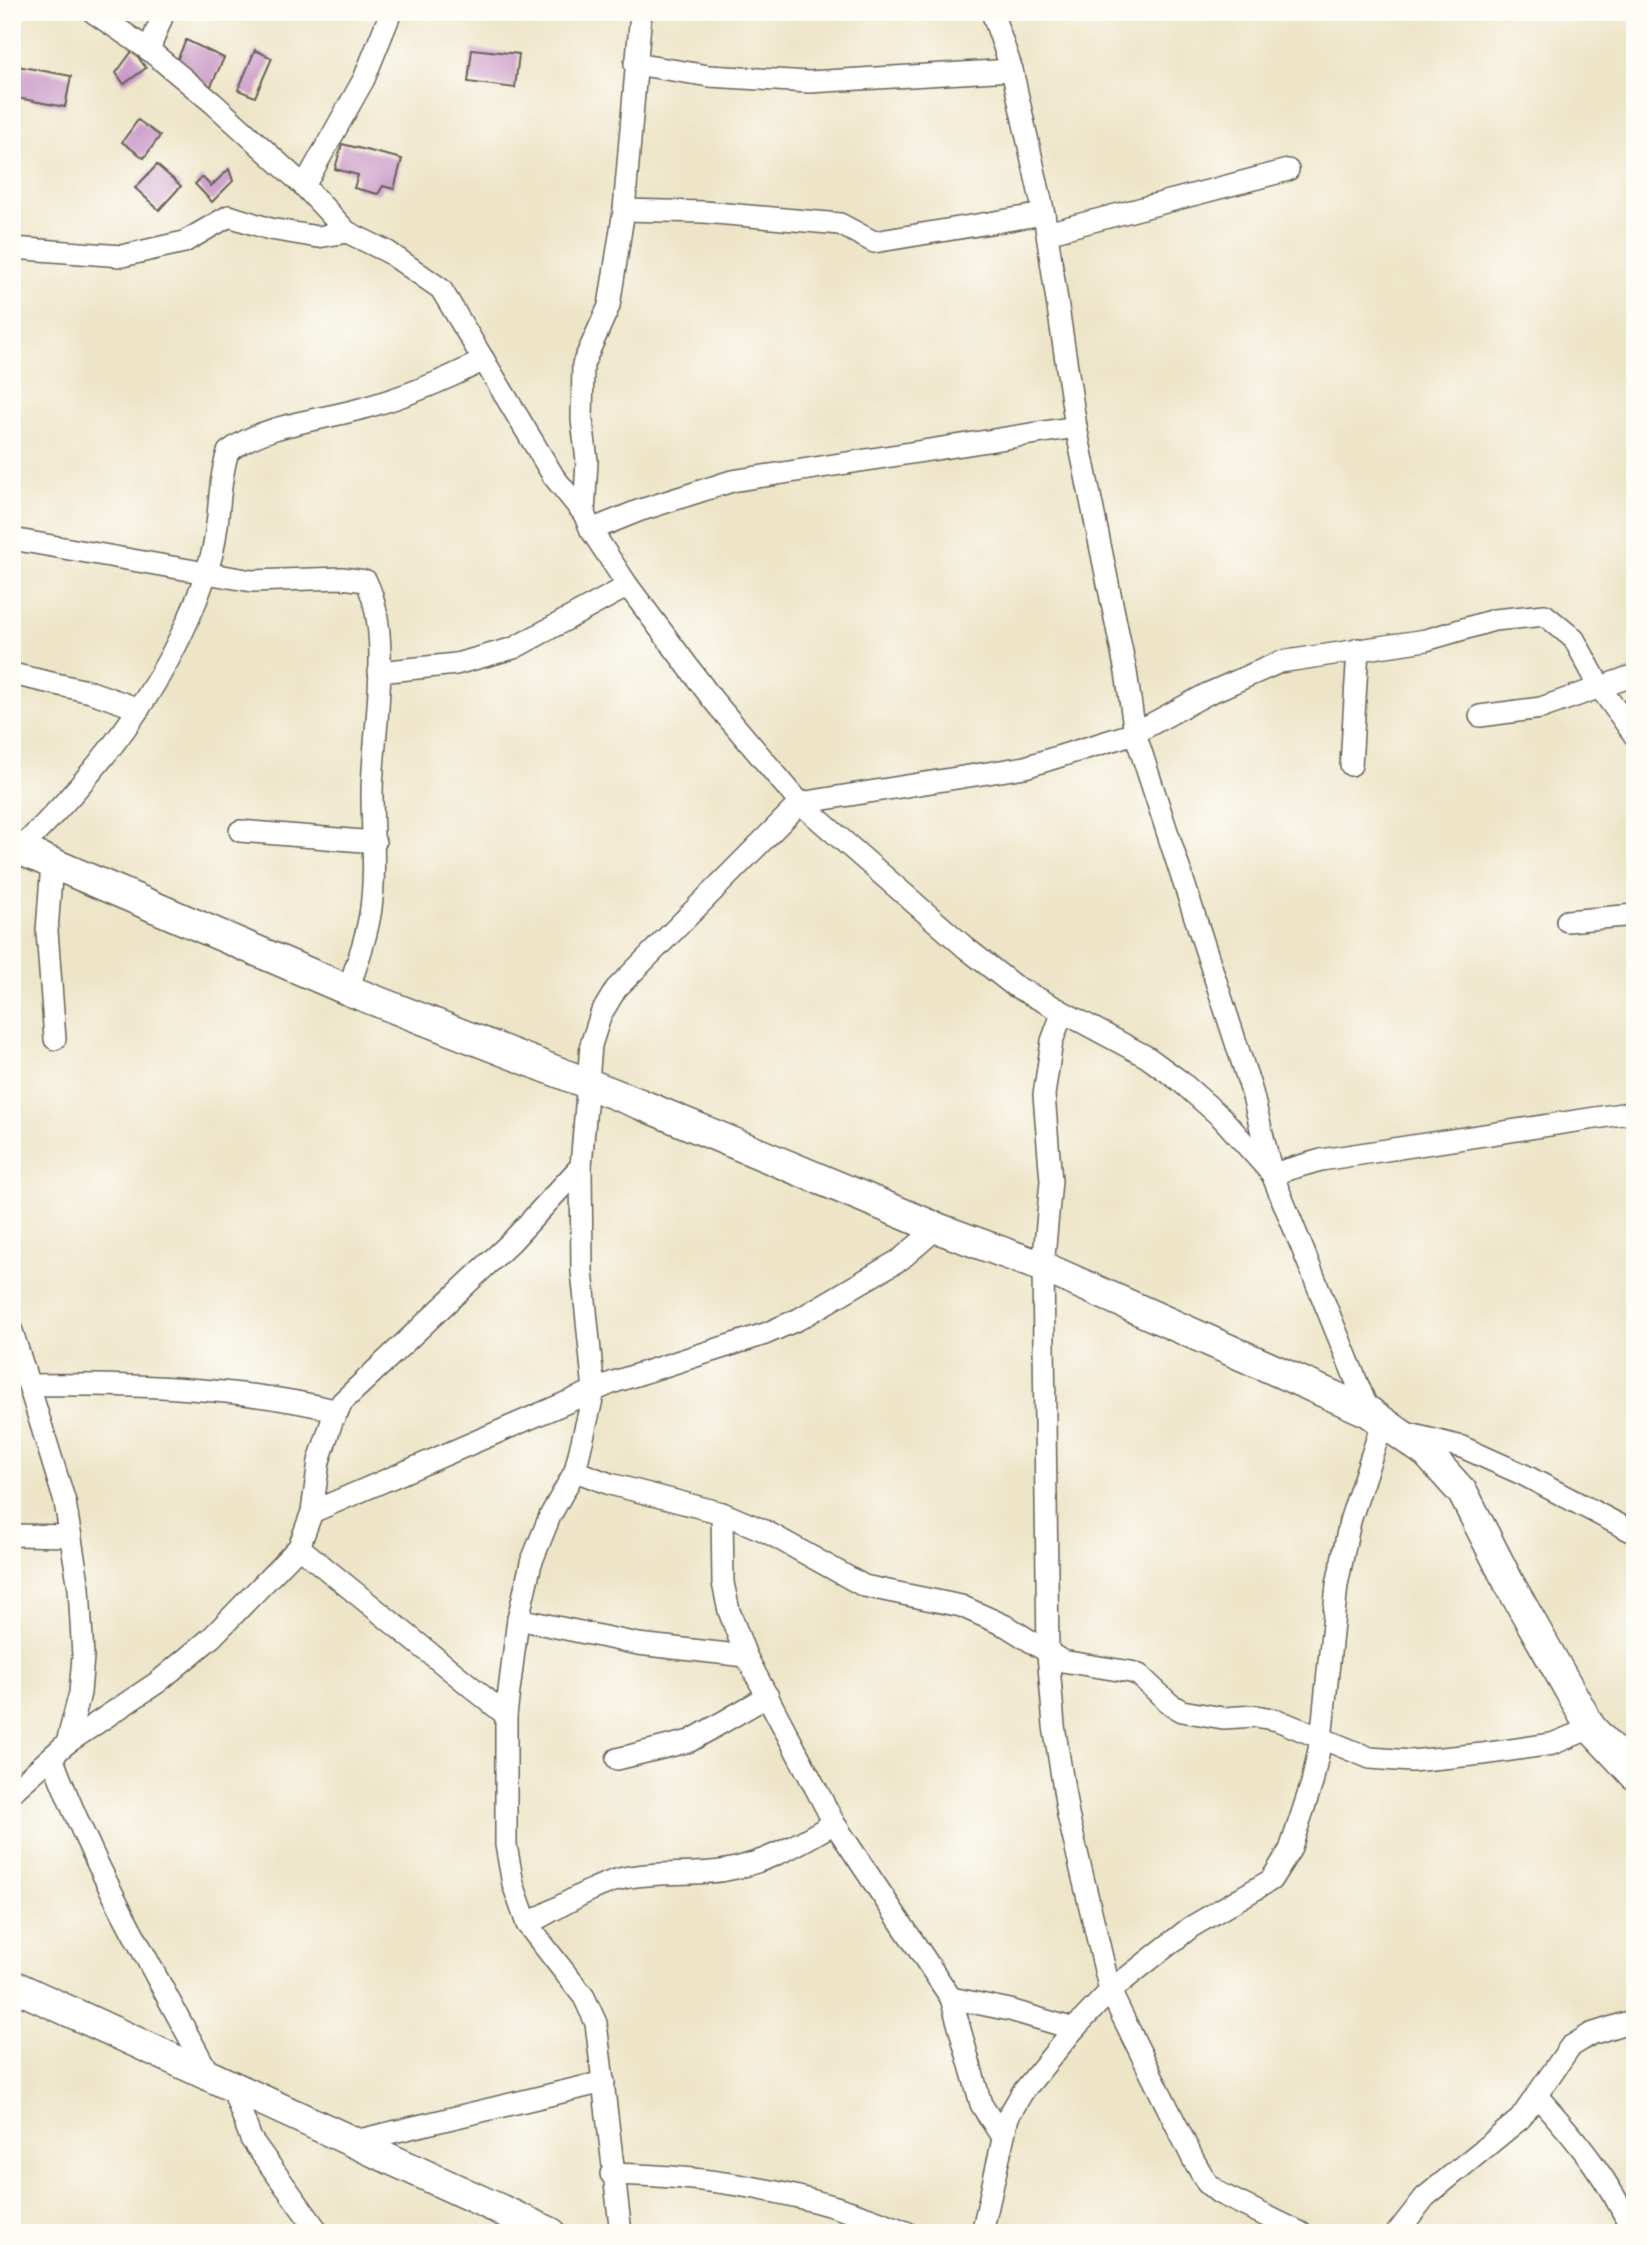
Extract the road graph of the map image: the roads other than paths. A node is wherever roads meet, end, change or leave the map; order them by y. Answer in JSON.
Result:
{"nodes":[{"id":1,"x":93,"y":12,"type":"edge"},
{"id":2,"x":164,"y":12,"type":"edge"},
{"id":3,"x":391,"y":12,"type":"edge"},
{"id":4,"x":641,"y":12,"type":"edge"},
{"id":5,"x":992,"y":12,"type":"edge"},
{"id":6,"x":149,"y":50,"type":"junction"},
{"id":7,"x":635,"y":64,"type":"junction"},
{"id":8,"x":1012,"y":70,"type":"junction"},
{"id":9,"x":1288,"y":170,"type":"dead end"},
{"id":10,"x":304,"y":186,"type":"junction"},
{"id":11,"x":624,"y":211,"type":"junction"},
{"id":12,"x":1046,"y":224,"type":"junction"},
{"id":13,"x":348,"y":232,"type":"junction"},
{"id":14,"x":12,"y":248,"type":"edge"},
{"id":15,"x":484,"y":360,"type":"junction"},
{"id":16,"x":1076,"y":427,"type":"junction"},
{"id":17,"x":587,"y":522,"type":"junction"},
{"id":18,"x":12,"y":539,"type":"edge"},
{"id":19,"x":206,"y":575,"type":"junction"},
{"id":20,"x":628,"y":586,"type":"junction"},
{"id":21,"x":1358,"y":649,"type":"junction"},
{"id":22,"x":379,"y":672,"type":"junction"},
{"id":23,"x":12,"y":674,"type":"edge"},
{"id":24,"x":1635,"y":674,"type":"edge"},
{"id":25,"x":1601,"y":689,"type":"junction"},
{"id":26,"x":139,"y":709,"type":"junction"},
{"id":27,"x":1480,"y":716,"type":"dead end"},
{"id":28,"x":1135,"y":733,"type":"junction"},
{"id":29,"x":1635,"y":736,"type":"edge"},
{"id":30,"x":1352,"y":765,"type":"dead end"},
{"id":31,"x":800,"y":803,"type":"junction"},
{"id":32,"x":240,"y":831,"type":"dead end"},
{"id":33,"x":375,"y":842,"type":"junction"},
{"id":34,"x":16,"y":847,"type":"edge"},
{"id":35,"x":52,"y":863,"type":"junction"},
{"id":36,"x":1635,"y":915,"type":"edge"},
{"id":37,"x":1567,"y":921,"type":"dead end"},
{"id":38,"x":348,"y":990,"type":"junction"},
{"id":39,"x":1062,"y":1014,"type":"junction"},
{"id":40,"x":55,"y":1039,"type":"dead end"},
{"id":41,"x":586,"y":1083,"type":"junction"},
{"id":42,"x":1635,"y":1112,"type":"edge"},
{"id":43,"x":581,"y":1166,"type":"junction"},
{"id":44,"x":1272,"y":1174,"type":"junction"},
{"id":45,"x":937,"y":1228,"type":"junction"},
{"id":46,"x":1043,"y":1267,"type":"junction"},
{"id":47,"x":12,"y":1331,"type":"edge"},
{"id":48,"x":17,"y":1364,"type":"edge"},
{"id":49,"x":29,"y":1385,"type":"junction"},
{"id":50,"x":594,"y":1391,"type":"junction"},
{"id":51,"x":338,"y":1411,"type":"junction"},
{"id":52,"x":1384,"y":1422,"type":"junction"},
{"id":53,"x":575,"y":1471,"type":"junction"},
{"id":54,"x":312,"y":1512,"type":"junction"},
{"id":55,"x":722,"y":1513,"type":"junction"},
{"id":56,"x":1635,"y":1533,"type":"edge"},
{"id":57,"x":12,"y":1535,"type":"edge"},
{"id":58,"x":72,"y":1536,"type":"junction"},
{"id":59,"x":299,"y":1547,"type":"junction"},
{"id":60,"x":518,"y":1619,"type":"junction"},
{"id":61,"x":1048,"y":1654,"type":"junction"},
{"id":62,"x":747,"y":1656,"type":"junction"},
{"id":63,"x":768,"y":1696,"type":"junction"},
{"id":64,"x":506,"y":1715,"type":"junction"},
{"id":65,"x":1591,"y":1728,"type":"junction"},
{"id":66,"x":1321,"y":1740,"type":"junction"},
{"id":67,"x":60,"y":1750,"type":"junction"},
{"id":68,"x":617,"y":1759,"type":"dead end"},
{"id":69,"x":1635,"y":1775,"type":"edge"},
{"id":70,"x":12,"y":1792,"type":"edge"},
{"id":71,"x":834,"y":1823,"type":"junction"},
{"id":72,"x":527,"y":1924,"type":"junction"},
{"id":73,"x":12,"y":1985,"type":"edge"},
{"id":74,"x":1110,"y":1991,"type":"junction"},
{"id":75,"x":951,"y":1998,"type":"junction"},
{"id":76,"x":1635,"y":2020,"type":"edge"},
{"id":77,"x":1074,"y":2029,"type":"junction"},
{"id":78,"x":221,"y":2082,"type":"junction"},
{"id":79,"x":604,"y":2082,"type":"junction"},
{"id":80,"x":1538,"y":2097,"type":"junction"},
{"id":81,"x":1002,"y":2137,"type":"junction"},
{"id":82,"x":351,"y":2141,"type":"junction"},
{"id":83,"x":611,"y":2174,"type":"junction"},
{"id":84,"x":319,"y":2233,"type":"edge"},
{"id":85,"x":551,"y":2233,"type":"edge"},
{"id":86,"x":621,"y":2233,"type":"edge"},
{"id":87,"x":908,"y":2233,"type":"edge"},
{"id":88,"x":982,"y":2233,"type":"edge"},
{"id":89,"x":1301,"y":2233,"type":"edge"},
{"id":90,"x":1397,"y":2233,"type":"edge"},
{"id":91,"x":1633,"y":2233,"type":"edge"}],
"edges":[{"from":1,"to":6,"type":"street"},
{"from":2,"to":6,"type":"street"},
{"from":3,"to":10,"type":"street"},
{"from":4,"to":7,"type":"street"},
{"from":5,"to":8,"type":"street"},
{"from":6,"to":10,"type":"street"},
{"from":7,"to":8,"type":"street"},
{"from":7,"to":11,"type":"street"},
{"from":8,"to":12,"type":"street"},
{"from":9,"to":12,"type":"street"},
{"from":10,"to":13,"type":"street"},
{"from":11,"to":12,"type":"street"},
{"from":11,"to":17,"type":"street"},
{"from":12,"to":16,"type":"street"},
{"from":13,"to":14,"type":"street"},
{"from":13,"to":15,"type":"street"},
{"from":15,"to":17,"type":"street"},
{"from":15,"to":19,"type":"street"},
{"from":16,"to":17,"type":"street"},
{"from":16,"to":28,"type":"street"},
{"from":17,"to":20,"type":"street"},
{"from":18,"to":19,"type":"street"},
{"from":19,"to":22,"type":"street"},
{"from":19,"to":26,"type":"street"},
{"from":20,"to":22,"type":"street"},
{"from":20,"to":31,"type":"street"},
{"from":21,"to":25,"type":"street"},
{"from":21,"to":28,"type":"street"},
{"from":21,"to":30,"type":"street"},
{"from":22,"to":33,"type":"street"},
{"from":23,"to":26,"type":"street"},
{"from":24,"to":25,"type":"street"},
{"from":25,"to":27,"type":"street"},
{"from":25,"to":29,"type":"street"},
{"from":26,"to":34,"type":"street"},
{"from":28,"to":31,"type":"street"},
{"from":28,"to":44,"type":"street"},
{"from":31,"to":39,"type":"street"},
{"from":31,"to":41,"type":"street"},
{"from":32,"to":33,"type":"street"},
{"from":33,"to":38,"type":"street"},
{"from":34,"to":35,"type":"street"},
{"from":35,"to":38,"type":"street"},
{"from":35,"to":40,"type":"street"},
{"from":36,"to":37,"type":"street"},
{"from":38,"to":41,"type":"street"},
{"from":39,"to":44,"type":"street"},
{"from":39,"to":46,"type":"street"},
{"from":41,"to":43,"type":"street"},
{"from":41,"to":45,"type":"street"},
{"from":42,"to":44,"type":"street"},
{"from":43,"to":50,"type":"street"},
{"from":43,"to":51,"type":"street"},
{"from":44,"to":52,"type":"street"},
{"from":45,"to":46,"type":"street"},
{"from":45,"to":50,"type":"street"},
{"from":46,"to":52,"type":"street"},
{"from":46,"to":61,"type":"street"},
{"from":47,"to":48,"type":"street"},
{"from":48,"to":49,"type":"street"},
{"from":49,"to":51,"type":"street"},
{"from":49,"to":58,"type":"street"},
{"from":50,"to":53,"type":"street"},
{"from":50,"to":54,"type":"street"},
{"from":51,"to":54,"type":"street"},
{"from":52,"to":56,"type":"street"},
{"from":52,"to":65,"type":"street"},
{"from":52,"to":66,"type":"street"},
{"from":53,"to":55,"type":"street"},
{"from":53,"to":60,"type":"street"},
{"from":54,"to":59,"type":"street"},
{"from":55,"to":61,"type":"street"},
{"from":55,"to":62,"type":"street"},
{"from":57,"to":58,"type":"street"},
{"from":58,"to":67,"type":"street"},
{"from":59,"to":64,"type":"street"},
{"from":59,"to":67,"type":"street"},
{"from":60,"to":62,"type":"street"},
{"from":60,"to":64,"type":"street"},
{"from":61,"to":66,"type":"street"},
{"from":61,"to":74,"type":"street"},
{"from":62,"to":63,"type":"street"},
{"from":63,"to":68,"type":"street"},
{"from":63,"to":71,"type":"street"},
{"from":64,"to":72,"type":"street"},
{"from":65,"to":66,"type":"street"},
{"from":65,"to":69,"type":"street"},
{"from":66,"to":74,"type":"street"},
{"from":67,"to":70,"type":"street"},
{"from":67,"to":78,"type":"street"},
{"from":71,"to":72,"type":"street"},
{"from":71,"to":75,"type":"street"},
{"from":72,"to":79,"type":"street"},
{"from":73,"to":78,"type":"street"},
{"from":74,"to":77,"type":"street"},
{"from":74,"to":89,"type":"street"},
{"from":75,"to":77,"type":"street"},
{"from":75,"to":81,"type":"street"},
{"from":76,"to":80,"type":"street"},
{"from":77,"to":81,"type":"street"},
{"from":78,"to":82,"type":"street"},
{"from":78,"to":84,"type":"street"},
{"from":79,"to":82,"type":"street"},
{"from":79,"to":83,"type":"street"},
{"from":80,"to":90,"type":"street"},
{"from":80,"to":91,"type":"street"},
{"from":81,"to":88,"type":"street"},
{"from":82,"to":85,"type":"street"},
{"from":83,"to":86,"type":"street"},
{"from":83,"to":87,"type":"street"}]}
